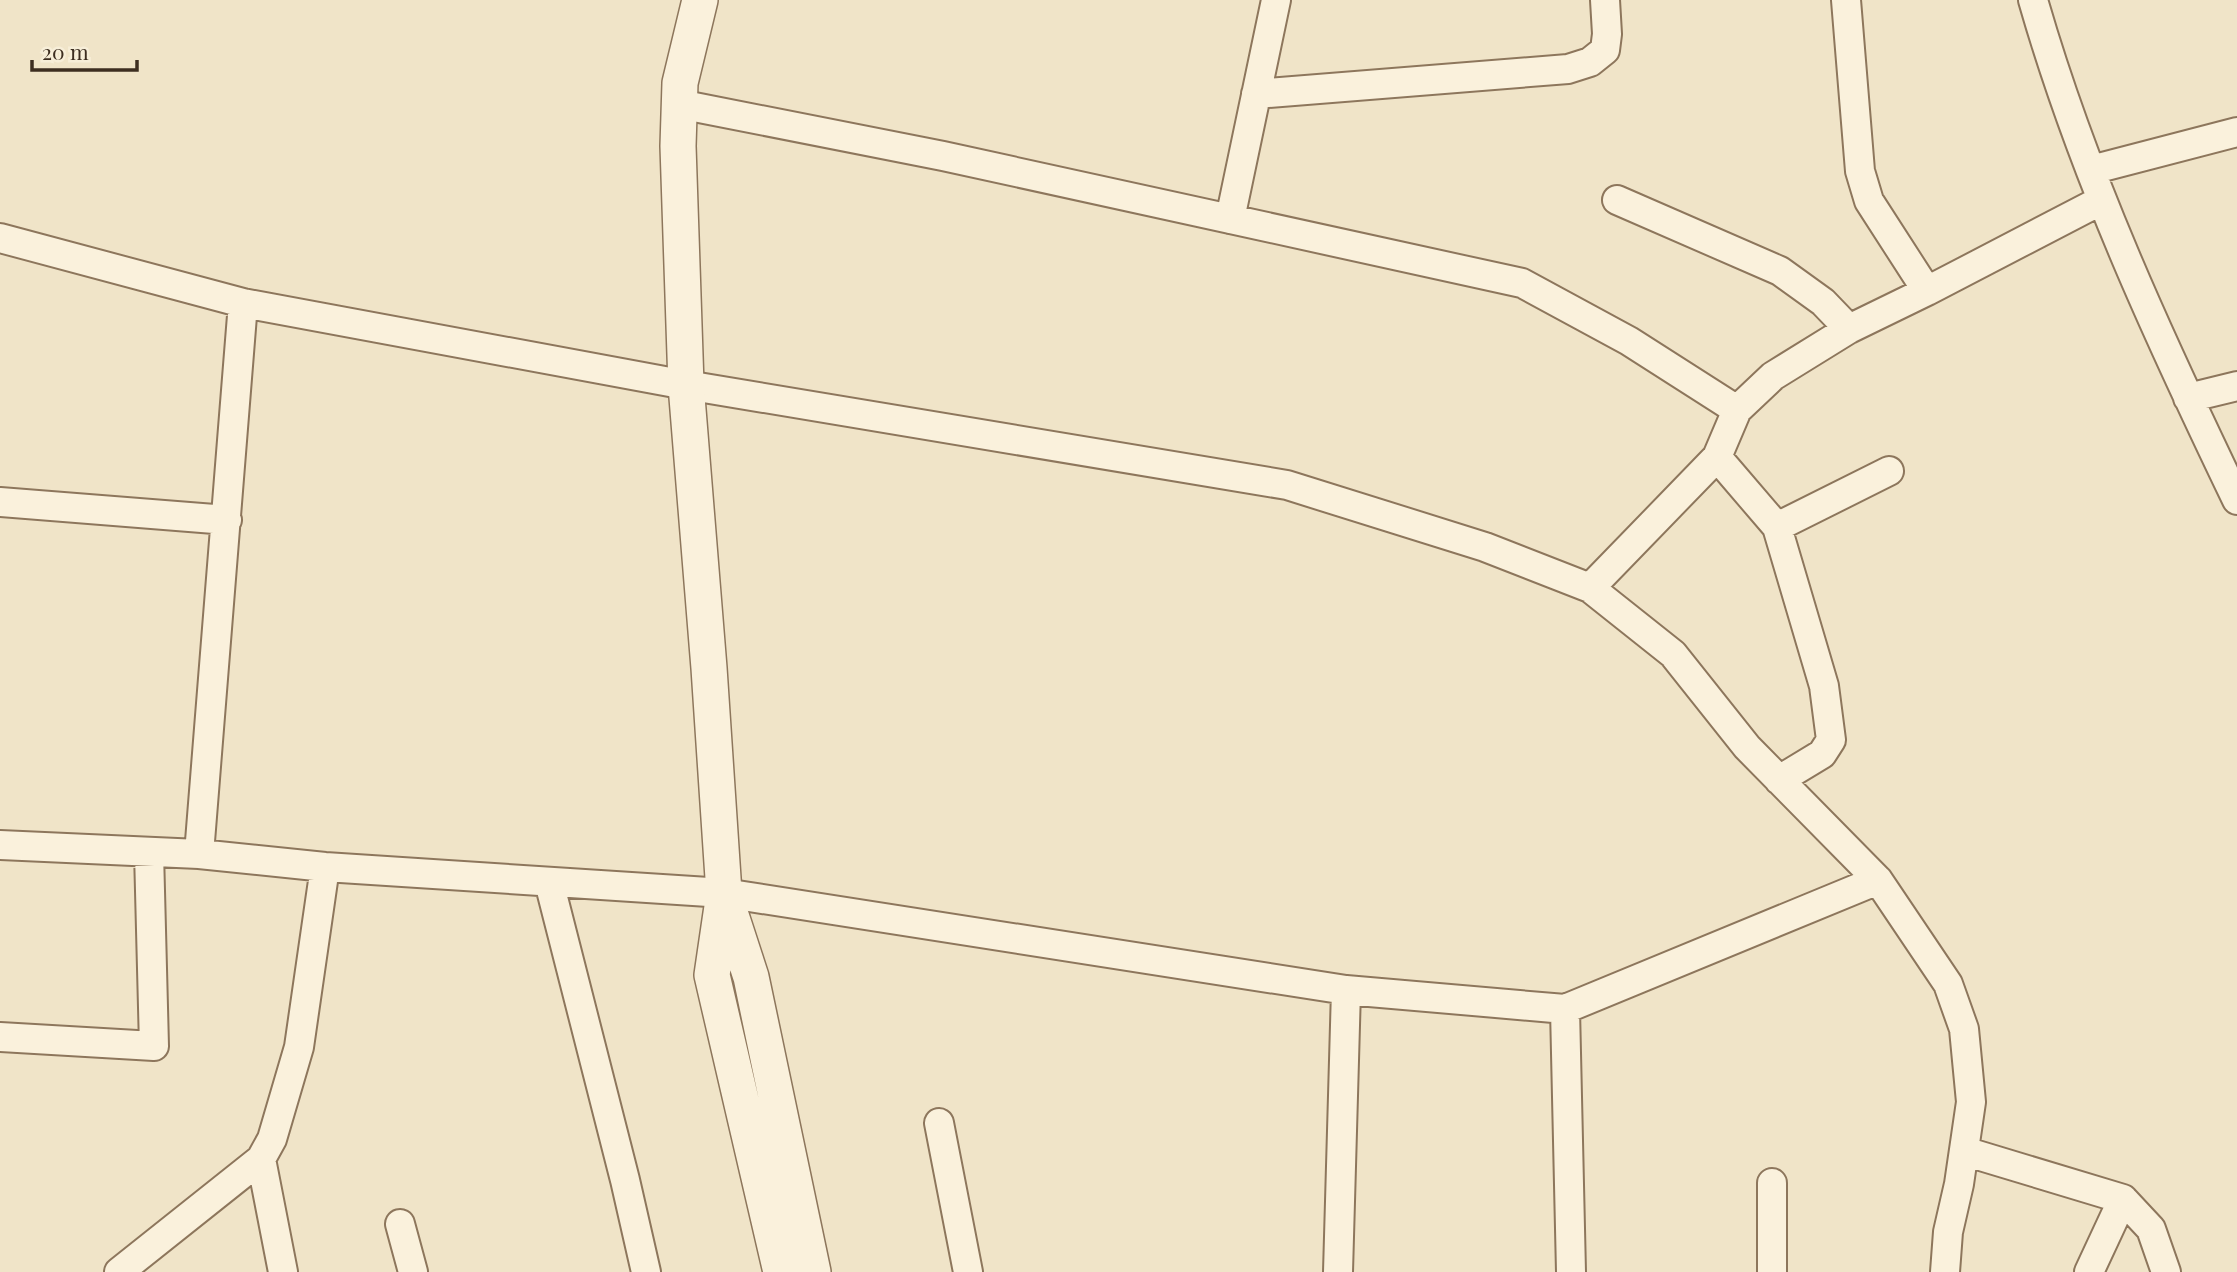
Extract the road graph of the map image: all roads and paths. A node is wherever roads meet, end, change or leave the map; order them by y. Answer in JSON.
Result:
{"nodes":[{"id":1,"x":700,"y":0,"type":"edge"},
{"id":2,"x":1276,"y":0,"type":"edge"},
{"id":3,"x":1605,"y":0,"type":"edge"},
{"id":4,"x":1846,"y":0,"type":"edge"},
{"id":5,"x":2033,"y":0,"type":"edge"},
{"id":6,"x":1256,"y":94,"type":"junction"},
{"id":7,"x":680,"y":104,"type":"junction"},
{"id":8,"x":2237,"y":132,"type":"edge"},
{"id":9,"x":2091,"y":170,"type":"junction"},
{"id":10,"x":1617,"y":200,"type":"dead end"},
{"id":11,"x":2102,"y":200,"type":"junction"},
{"id":12,"x":1230,"y":219,"type":"junction"},
{"id":13,"x":0,"y":239,"type":"edge"},
{"id":14,"x":1927,"y":291,"type":"junction"},
{"id":15,"x":243,"y":303,"type":"junction"},
{"id":16,"x":1849,"y":329,"type":"junction"},
{"id":17,"x":686,"y":386,"type":"junction"},
{"id":18,"x":2237,"y":386,"type":"edge"},
{"id":19,"x":2188,"y":398,"type":"junction"},
{"id":20,"x":1737,"y":410,"type":"junction"},
{"id":21,"x":1717,"y":457,"type":"junction"},
{"id":22,"x":1889,"y":471,"type":"dead end"},
{"id":23,"x":2237,"y":500,"type":"edge"},
{"id":24,"x":0,"y":502,"type":"edge"},
{"id":25,"x":227,"y":520,"type":"junction"},
{"id":26,"x":1777,"y":527,"type":"junction"},
{"id":27,"x":1590,"y":588,"type":"junction"},
{"id":28,"x":1779,"y":780,"type":"junction"},
{"id":29,"x":0,"y":845,"type":"edge"},
{"id":30,"x":149,"y":852,"type":"junction"},
{"id":31,"x":199,"y":854,"type":"junction"},
{"id":32,"x":325,"y":867,"type":"junction"},
{"id":33,"x":1878,"y":880,"type":"junction"},
{"id":34,"x":549,"y":882,"type":"junction"},
{"id":35,"x":724,"y":893,"type":"junction"},
{"id":36,"x":1346,"y":990,"type":"junction"},
{"id":37,"x":1565,"y":1009,"type":"junction"},
{"id":38,"x":0,"y":1037,"type":"edge"},
{"id":39,"x":939,"y":1124,"type":"dead end"},
{"id":40,"x":1964,"y":1151,"type":"junction"},
{"id":41,"x":261,"y":1158,"type":"junction"},
{"id":42,"x":1772,"y":1183,"type":"dead end"},
{"id":43,"x":2123,"y":1199,"type":"junction"},
{"id":44,"x":400,"y":1224,"type":"dead end"},
{"id":45,"x":119,"y":1272,"type":"edge"},
{"id":46,"x":283,"y":1272,"type":"edge"},
{"id":47,"x":413,"y":1272,"type":"edge"},
{"id":48,"x":646,"y":1272,"type":"edge"},
{"id":49,"x":780,"y":1272,"type":"edge"},
{"id":50,"x":813,"y":1272,"type":"edge"},
{"id":51,"x":968,"y":1272,"type":"edge"},
{"id":52,"x":1338,"y":1272,"type":"edge"},
{"id":53,"x":1572,"y":1272,"type":"edge"},
{"id":54,"x":1772,"y":1272,"type":"edge"},
{"id":55,"x":1945,"y":1272,"type":"edge"},
{"id":56,"x":2089,"y":1272,"type":"edge"},
{"id":57,"x":2166,"y":1272,"type":"edge"}],
"edges":[{"from":1,"to":7,"type":"street"},
{"from":2,"to":6,"type":"street"},
{"from":3,"to":6,"type":"street"},
{"from":4,"to":14,"type":"street"},
{"from":5,"to":9,"type":"street"},
{"from":6,"to":12,"type":"street"},
{"from":7,"to":12,"type":"street"},
{"from":7,"to":17,"type":"street"},
{"from":8,"to":9,"type":"street"},
{"from":9,"to":11,"type":"street"},
{"from":10,"to":16,"type":"street"},
{"from":11,"to":14,"type":"street"},
{"from":11,"to":19,"type":"street"},
{"from":12,"to":20,"type":"street"},
{"from":13,"to":15,"type":"street"},
{"from":14,"to":16,"type":"street"},
{"from":15,"to":17,"type":"street"},
{"from":15,"to":25,"type":"street"},
{"from":16,"to":20,"type":"street"},
{"from":17,"to":27,"type":"street"},
{"from":17,"to":35,"type":"street"},
{"from":18,"to":19,"type":"street"},
{"from":19,"to":23,"type":"street"},
{"from":20,"to":21,"type":"street"},
{"from":21,"to":26,"type":"street"},
{"from":21,"to":27,"type":"street"},
{"from":22,"to":26,"type":"street"},
{"from":24,"to":25,"type":"street"},
{"from":25,"to":31,"type":"street"},
{"from":26,"to":28,"type":"street"},
{"from":27,"to":28,"type":"street"},
{"from":28,"to":33,"type":"street"},
{"from":29,"to":30,"type":"street"},
{"from":30,"to":31,"type":"street"},
{"from":30,"to":38,"type":"street"},
{"from":31,"to":32,"type":"street"},
{"from":32,"to":34,"type":"street"},
{"from":32,"to":41,"type":"street"},
{"from":33,"to":37,"type":"street"},
{"from":33,"to":40,"type":"street"},
{"from":34,"to":35,"type":"street"},
{"from":34,"to":48,"type":"street"},
{"from":35,"to":36,"type":"street"},
{"from":35,"to":49,"type":"street"},
{"from":35,"to":50,"type":"street"},
{"from":36,"to":37,"type":"street"},
{"from":36,"to":52,"type":"street"},
{"from":37,"to":53,"type":"street"},
{"from":39,"to":51,"type":"street"},
{"from":40,"to":43,"type":"street"},
{"from":40,"to":55,"type":"street"},
{"from":41,"to":45,"type":"street"},
{"from":41,"to":46,"type":"street"},
{"from":42,"to":54,"type":"street"},
{"from":43,"to":56,"type":"street"},
{"from":43,"to":57,"type":"street"},
{"from":44,"to":47,"type":"street"}]}
